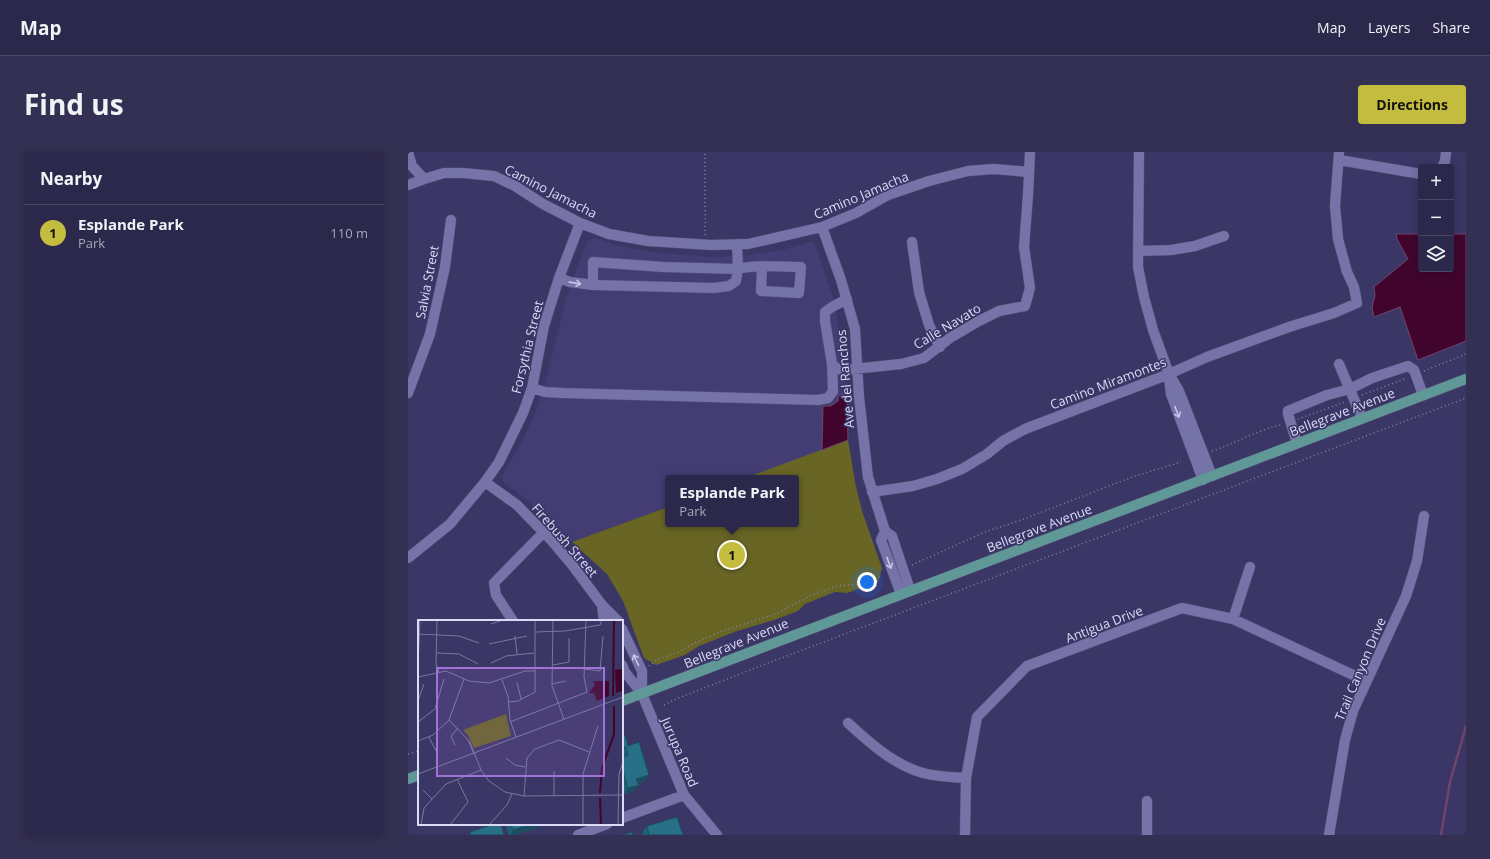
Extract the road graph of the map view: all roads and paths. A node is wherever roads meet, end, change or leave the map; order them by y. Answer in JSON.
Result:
{"nodes":[{"id":1,"x":408,"y":152,"type":"edge"},
{"id":2,"x":705,"y":152,"type":"edge"},
{"id":3,"x":1030,"y":152,"type":"edge"},
{"id":4,"x":1139,"y":152,"type":"edge"},
{"id":5,"x":1446,"y":152,"type":"edge"},
{"id":6,"x":1339,"y":156,"type":"edge"},
{"id":7,"x":1444,"y":164,"type":"edge"},
{"id":8,"x":1029,"y":172,"type":"junction"},
{"id":9,"x":1418,"y":173,"type":"edge"},
{"id":10,"x":424,"y":179,"type":"junction"},
{"id":11,"x":408,"y":185,"type":"edge"},
{"id":12,"x":451,"y":220,"type":"dead end"},
{"id":13,"x":580,"y":223,"type":"junction"},
{"id":14,"x":822,"y":227,"type":"junction"},
{"id":15,"x":705,"y":236,"type":"dead end"},
{"id":16,"x":1224,"y":236,"type":"dead end"},
{"id":17,"x":912,"y":242,"type":"dead end"},
{"id":18,"x":737,"y":244,"type":"junction"},
{"id":19,"x":1138,"y":251,"type":"junction"},
{"id":20,"x":762,"y":267,"type":"junction"},
{"id":21,"x":738,"y":268,"type":"junction"},
{"id":22,"x":559,"y":278,"type":"junction"},
{"id":23,"x":592,"y":285,"type":"junction"},
{"id":24,"x":847,"y":299,"type":"junction"},
{"id":25,"x":940,"y":347,"type":"junction"},
{"id":26,"x":1466,"y":354,"type":"edge"},
{"id":27,"x":832,"y":364,"type":"junction"},
{"id":28,"x":1339,"y":364,"type":"dead end"},
{"id":29,"x":857,"y":369,"type":"junction"},
{"id":30,"x":1169,"y":374,"type":"junction"},
{"id":31,"x":1416,"y":374,"type":"junction"},
{"id":32,"x":1466,"y":379,"type":"edge"},
{"id":33,"x":532,"y":388,"type":"junction"},
{"id":34,"x":408,"y":393,"type":"edge"},
{"id":35,"x":1352,"y":394,"type":"junction"},
{"id":36,"x":1423,"y":395,"type":"junction"},
{"id":37,"x":1466,"y":398,"type":"edge"},
{"id":38,"x":1362,"y":418,"type":"junction"},
{"id":39,"x":1290,"y":422,"type":"junction"},
{"id":40,"x":1297,"y":443,"type":"junction"},
{"id":41,"x":1212,"y":451,"type":"dead end"},
{"id":42,"x":1181,"y":462,"type":"dead end"},
{"id":43,"x":1208,"y":478,"type":"junction"},
{"id":44,"x":485,"y":482,"type":"junction"},
{"id":45,"x":872,"y":492,"type":"junction"},
{"id":46,"x":1424,"y":516,"type":"dead end"},
{"id":47,"x":544,"y":532,"type":"junction"},
{"id":48,"x":408,"y":558,"type":"edge"},
{"id":49,"x":912,"y":565,"type":"dead end"},
{"id":50,"x":1250,"y":567,"type":"dead end"},
{"id":51,"x":882,"y":576,"type":"dead end"},
{"id":52,"x":906,"y":592,"type":"junction"},
{"id":53,"x":602,"y":605,"type":"junction"},
{"id":54,"x":1233,"y":619,"type":"junction"},
{"id":55,"x":512,"y":620,"type":"edge"},
{"id":56,"x":604,"y":620,"type":"edge"},
{"id":57,"x":617,"y":620,"type":"edge"},
{"id":58,"x":623,"y":631,"type":"edge"},
{"id":59,"x":623,"y":667,"type":"edge"},
{"id":60,"x":647,"y":667,"type":"dead end"},
{"id":61,"x":1366,"y":681,"type":"junction"},
{"id":62,"x":642,"y":694,"type":"junction"},
{"id":63,"x":623,"y":700,"type":"edge"},
{"id":64,"x":664,"y":705,"type":"dead end"},
{"id":65,"x":848,"y":723,"type":"dead end"},
{"id":66,"x":418,"y":751,"type":"edge"},
{"id":67,"x":408,"y":754,"type":"edge"},
{"id":68,"x":418,"y":775,"type":"edge"},
{"id":69,"x":966,"y":778,"type":"junction"},
{"id":70,"x":408,"y":779,"type":"edge"},
{"id":71,"x":684,"y":795,"type":"junction"},
{"id":72,"x":1147,"y":801,"type":"dead end"},
{"id":73,"x":623,"y":818,"type":"edge"},
{"id":74,"x":604,"y":825,"type":"edge"},
{"id":75,"x":578,"y":835,"type":"edge"},
{"id":76,"x":717,"y":835,"type":"edge"},
{"id":77,"x":965,"y":835,"type":"edge"},
{"id":78,"x":1147,"y":835,"type":"edge"},
{"id":79,"x":1329,"y":835,"type":"edge"}],
"edges":[{"from":1,"to":10,"type":"street"},
{"from":2,"to":15,"type":"path"},
{"from":3,"to":8,"type":"street"},
{"from":4,"to":19,"type":"street"},
{"from":5,"to":7,"type":"street"},
{"from":6,"to":9,"type":"street"},
{"from":6,"to":30,"type":"street","name":"Camino Miramontes"},
{"from":8,"to":14,"type":"street","name":"Camino Jamacha"},
{"from":8,"to":25,"type":"street","name":"Calle Navato"},
{"from":10,"to":11,"type":"street","name":"Camino Jamacha"},
{"from":10,"to":13,"type":"street","name":"Camino Jamacha"},
{"from":12,"to":34,"type":"street","name":"Salvia Street"},
{"from":13,"to":18,"type":"street","name":"Camino Jamacha"},
{"from":13,"to":22,"type":"street","name":"Forsythia Street"},
{"from":14,"to":18,"type":"street","name":"Camino Jamacha"},
{"from":14,"to":24,"type":"street","name":"Ave del Ranchos"},
{"from":16,"to":19,"type":"street"},
{"from":17,"to":25,"type":"street"},
{"from":18,"to":21,"type":"street"},
{"from":19,"to":30,"type":"street"},
{"from":20,"to":20,"type":"street"},
{"from":20,"to":21,"type":"street"},
{"from":21,"to":23,"type":"street"},
{"from":21,"to":23,"type":"street"},
{"from":22,"to":23,"type":"street","one_way":true},
{"from":22,"to":33,"type":"street","name":"Forsythia Street"},
{"from":24,"to":27,"type":"street"},
{"from":24,"to":29,"type":"street","name":"Ave del Ranchos"},
{"from":25,"to":29,"type":"street","name":"Calle Navato"},
{"from":26,"to":31,"type":"path"},
{"from":27,"to":29,"type":"street","name":"Calle Navato"},
{"from":27,"to":33,"type":"street"},
{"from":28,"to":35,"type":"street"},
{"from":29,"to":45,"type":"street","name":"Ave del Ranchos"},
{"from":30,"to":43,"type":"street"},
{"from":30,"to":45,"type":"street","name":"Camino Miramontes"},
{"from":31,"to":35,"type":"path"},
{"from":31,"to":35,"type":"street"},
{"from":31,"to":36,"type":"street"},
{"from":32,"to":36,"type":"main road","name":"Bellegrave Avenue"},
{"from":33,"to":44,"type":"street","name":"Forsythia Street"},
{"from":35,"to":38,"type":"street"},
{"from":35,"to":39,"type":"path"},
{"from":35,"to":39,"type":"street"},
{"from":36,"to":38,"type":"main road","name":"Bellegrave Avenue"},
{"from":37,"to":64,"type":"path"},
{"from":38,"to":40,"type":"main road","name":"Bellegrave Avenue"},
{"from":39,"to":40,"type":"street"},
{"from":39,"to":41,"type":"path"},
{"from":40,"to":43,"type":"main road","name":"Bellegrave Avenue"},
{"from":42,"to":49,"type":"path"},
{"from":43,"to":52,"type":"main road","name":"Bellegrave Avenue"},
{"from":44,"to":47,"type":"street","name":"Firebush Street"},
{"from":44,"to":48,"type":"street","name":"Forsythia Street"},
{"from":45,"to":52,"type":"street","name":"Ave del Ranchos"},
{"from":46,"to":61,"type":"street","name":"Trail Canyon Drive"},
{"from":47,"to":53,"type":"street","name":"Firebush Street"},
{"from":47,"to":55,"type":"street"},
{"from":50,"to":54,"type":"street"},
{"from":51,"to":60,"type":"path"},
{"from":52,"to":62,"type":"main road","name":"Bellegrave Avenue"},
{"from":53,"to":56,"type":"street","name":"Firebush Street"},
{"from":53,"to":57,"type":"street","name":"Firebush Street"},
{"from":54,"to":61,"type":"street","name":"Antigua Drive"},
{"from":54,"to":69,"type":"street","name":"Antigua Drive"},
{"from":62,"to":58,"type":"street","one_way":true},
{"from":59,"to":62,"type":"street"},
{"from":61,"to":79,"type":"street","name":"Trail Canyon Drive"},
{"from":62,"to":63,"type":"main road","name":"Bellegrave Avenue"},
{"from":62,"to":71,"type":"street","name":"Jurupa Road"},
{"from":65,"to":69,"type":"street"},
{"from":66,"to":67,"type":"path"},
{"from":68,"to":70,"type":"main road"},
{"from":69,"to":77,"type":"street","name":"Antigua Drive"},
{"from":71,"to":73,"type":"street"},
{"from":71,"to":76,"type":"street","name":"Jurupa Road"},
{"from":72,"to":78,"type":"street"},
{"from":74,"to":75,"type":"street"}]}
